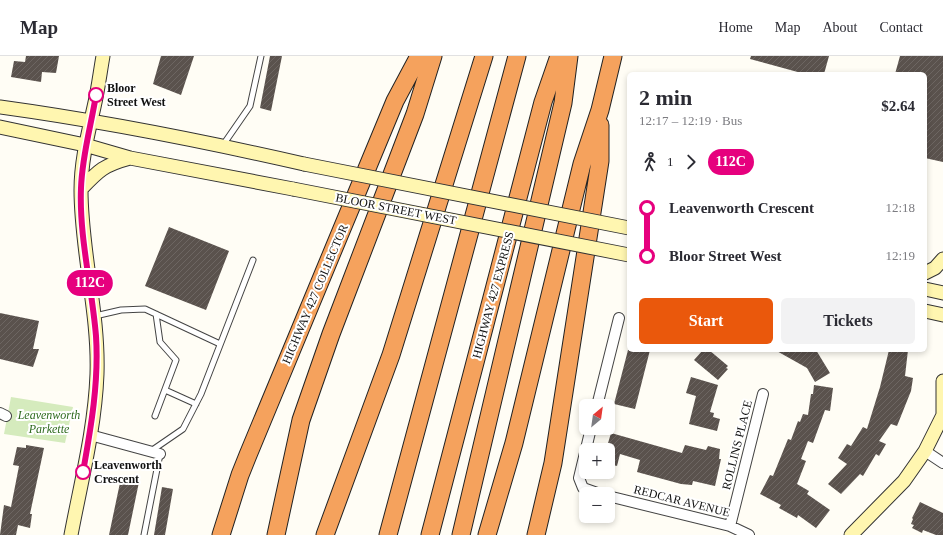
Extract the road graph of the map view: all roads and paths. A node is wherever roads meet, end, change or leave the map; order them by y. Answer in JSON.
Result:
{"nodes":[{"id":1,"x":103,"y":56,"type":"edge"},
{"id":2,"x":261,"y":56,"type":"edge"},
{"id":3,"x":419,"y":56,"type":"edge"},
{"id":4,"x":433,"y":56,"type":"edge"},
{"id":5,"x":484,"y":56,"type":"edge"},
{"id":6,"x":517,"y":56,"type":"edge"},
{"id":7,"x":559,"y":56,"type":"edge"},
{"id":8,"x":569,"y":56,"type":"edge"},
{"id":9,"x":613,"y":56,"type":"edge"},
{"id":10,"x":0,"y":107,"type":"edge"},
{"id":11,"x":600,"y":110,"type":"junction"},
{"id":12,"x":90,"y":120,"type":"junction"},
{"id":13,"x":0,"y":127,"type":"edge"},
{"id":14,"x":85,"y":145,"type":"junction"},
{"id":15,"x":223,"y":146,"type":"junction"},
{"id":16,"x":130,"y":158,"type":"junction"},
{"id":17,"x":81,"y":189,"type":"junction"},
{"id":18,"x":627,"y":228,"type":"edge"},
{"id":19,"x":627,"y":254,"type":"edge"},
{"id":20,"x":943,"y":259,"type":"edge"},
{"id":21,"x":253,"y":260,"type":"dead end"},
{"id":22,"x":927,"y":271,"type":"edge"},
{"id":23,"x":927,"y":289,"type":"edge"},
{"id":24,"x":943,"y":293,"type":"edge"},
{"id":25,"x":927,"y":311,"type":"edge"},
{"id":26,"x":156,"y":314,"type":"junction"},
{"id":27,"x":943,"y":315,"type":"edge"},
{"id":28,"x":94,"y":316,"type":"junction"},
{"id":29,"x":619,"y":318,"type":"dead end"},
{"id":30,"x":220,"y":344,"type":"junction"},
{"id":31,"x":943,"y":381,"type":"edge"},
{"id":32,"x":165,"y":390,"type":"junction"},
{"id":33,"x":763,"y":394,"type":"dead end"},
{"id":34,"x":599,"y":399,"type":"edge"},
{"id":35,"x":196,"y":404,"type":"junction"},
{"id":36,"x":943,"y":415,"type":"edge"},
{"id":37,"x":155,"y":416,"type":"dead end"},
{"id":38,"x":90,"y":435,"type":"junction"},
{"id":39,"x":589,"y":435,"type":"edge"},
{"id":40,"x":925,"y":452,"type":"junction"},
{"id":41,"x":155,"y":453,"type":"junction"},
{"id":42,"x":943,"y":462,"type":"edge"},
{"id":43,"x":583,"y":487,"type":"edge"},
{"id":44,"x":615,"y":498,"type":"edge"},
{"id":45,"x":730,"y":526,"type":"junction"},
{"id":46,"x":71,"y":535,"type":"edge"},
{"id":47,"x":144,"y":535,"type":"edge"},
{"id":48,"x":221,"y":535,"type":"edge"},
{"id":49,"x":276,"y":535,"type":"edge"},
{"id":50,"x":325,"y":535,"type":"edge"},
{"id":51,"x":388,"y":535,"type":"edge"},
{"id":52,"x":430,"y":535,"type":"edge"},
{"id":53,"x":461,"y":535,"type":"edge"},
{"id":54,"x":487,"y":535,"type":"edge"},
{"id":55,"x":536,"y":535,"type":"edge"},
{"id":56,"x":749,"y":535,"type":"edge"},
{"id":57,"x":851,"y":535,"type":"edge"}],
"edges":[{"from":1,"to":12,"type":"main road"},
{"from":2,"to":15,"type":"lane"},
{"from":3,"to":48,"type":"highway","name":"HIGHWAY 427 COLLECTOR"},
{"from":4,"to":49,"type":"highway"},
{"from":5,"to":50,"type":"highway"},
{"from":6,"to":51,"type":"highway"},
{"from":7,"to":52,"type":"highway","name":"HIGHWAY 427 EXPRESS"},
{"from":8,"to":53,"type":"highway"},
{"from":9,"to":11,"type":"highway"},
{"from":10,"to":12,"type":"main road"},
{"from":11,"to":54,"type":"highway"},
{"from":11,"to":55,"type":"highway"},
{"from":12,"to":14,"type":"main road"},
{"from":12,"to":15,"type":"main road"},
{"from":13,"to":14,"type":"main road","name":"BLOOR STREET WEST"},
{"from":14,"to":16,"type":"main road","name":"BLOOR STREET WEST"},
{"from":14,"to":17,"type":"main road"},
{"from":15,"to":18,"type":"main road","bridge":true},
{"from":16,"to":17,"type":"main road"},
{"from":16,"to":19,"type":"main road","name":"BLOOR STREET WEST","bridge":true},
{"from":17,"to":28,"type":"main road"},
{"from":20,"to":22,"type":"main road"},
{"from":21,"to":30,"type":"lane"},
{"from":23,"to":24,"type":"main road"},
{"from":25,"to":27,"type":"main road"},
{"from":26,"to":28,"type":"lane"},
{"from":26,"to":30,"type":"lane"},
{"from":26,"to":32,"type":"lane"},
{"from":28,"to":38,"type":"main road"},
{"from":29,"to":34,"type":"street"},
{"from":30,"to":35,"type":"lane"},
{"from":31,"to":36,"type":"main road"},
{"from":32,"to":35,"type":"lane"},
{"from":32,"to":37,"type":"lane"},
{"from":33,"to":45,"type":"street","name":"ROLLINS PLACE"},
{"from":35,"to":41,"type":"lane"},
{"from":36,"to":40,"type":"main road"},
{"from":38,"to":41,"type":"street"},
{"from":38,"to":46,"type":"main road"},
{"from":39,"to":43,"type":"street"},
{"from":40,"to":42,"type":"street"},
{"from":40,"to":57,"type":"main road"},
{"from":41,"to":47,"type":"lane"},
{"from":44,"to":45,"type":"street","name":"REDCAR AVENUE"},
{"from":45,"to":56,"type":"street","name":"REDCAR AVENUE"}]}
